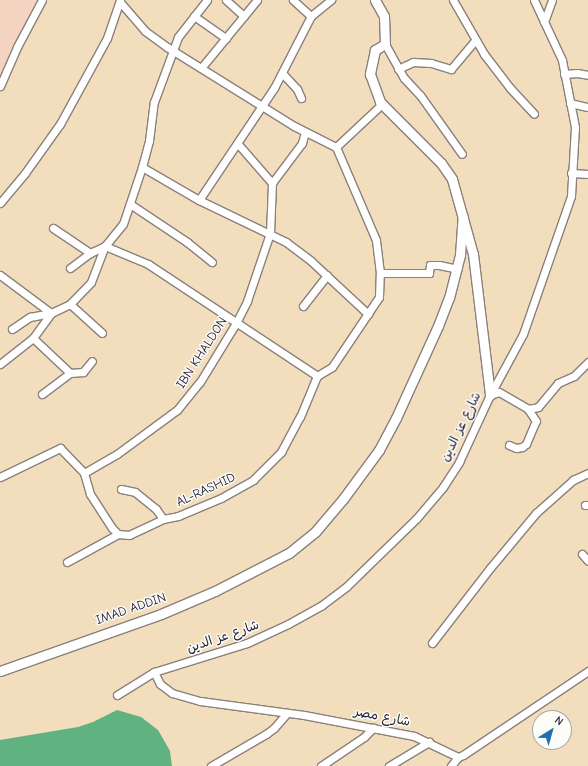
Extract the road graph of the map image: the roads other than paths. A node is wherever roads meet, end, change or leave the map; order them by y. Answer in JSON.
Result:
{"nodes":[{"id":1,"x":42,"y":0,"type":"edge"},
{"id":2,"x":207,"y":0,"type":"edge"},
{"id":3,"x":226,"y":0,"type":"edge"},
{"id":4,"x":257,"y":0,"type":"edge"},
{"id":5,"x":293,"y":0,"type":"edge"},
{"id":6,"x":331,"y":0,"type":"edge"},
{"id":7,"x":375,"y":0,"type":"edge"},
{"id":8,"x":453,"y":0,"type":"edge"},
{"id":9,"x":552,"y":0,"type":"edge"},
{"id":10,"x":120,"y":1,"type":"edge"},
{"id":11,"x":535,"y":2,"type":"edge"},
{"id":12,"x":194,"y":16,"type":"junction"},
{"id":13,"x":244,"y":16,"type":"junction"},
{"id":14,"x":311,"y":16,"type":"junction"},
{"id":15,"x":544,"y":22,"type":"junction"},
{"id":16,"x":226,"y":38,"type":"junction"},
{"id":17,"x":475,"y":40,"type":"junction"},
{"id":18,"x":385,"y":44,"type":"junction"},
{"id":19,"x":173,"y":50,"type":"junction"},
{"id":20,"x":201,"y":68,"type":"junction"},
{"id":21,"x":398,"y":69,"type":"junction"},
{"id":22,"x":282,"y":73,"type":"junction"},
{"id":23,"x":564,"y":74,"type":"junction"},
{"id":24,"x":588,"y":75,"type":"edge"},
{"id":25,"x":0,"y":86,"type":"edge"},
{"id":26,"x":301,"y":98,"type":"dead end"},
{"id":27,"x":570,"y":103,"type":"junction"},
{"id":28,"x":382,"y":104,"type":"junction"},
{"id":29,"x":262,"y":106,"type":"junction"},
{"id":30,"x":588,"y":107,"type":"edge"},
{"id":31,"x":534,"y":114,"type":"dead end"},
{"id":32,"x":305,"y":132,"type":"junction"},
{"id":33,"x":238,"y":144,"type":"junction"},
{"id":34,"x":336,"y":147,"type":"junction"},
{"id":35,"x":462,"y":154,"type":"dead end"},
{"id":36,"x":142,"y":167,"type":"junction"},
{"id":37,"x":572,"y":173,"type":"junction"},
{"id":38,"x":588,"y":174,"type":"edge"},
{"id":39,"x":272,"y":183,"type":"junction"},
{"id":40,"x":199,"y":200,"type":"junction"},
{"id":41,"x":0,"y":203,"type":"edge"},
{"id":42,"x":130,"y":204,"type":"junction"},
{"id":43,"x":463,"y":216,"type":"junction"},
{"id":44,"x":53,"y":228,"type":"dead end"},
{"id":45,"x":270,"y":235,"type":"junction"},
{"id":46,"x":105,"y":246,"type":"junction"},
{"id":47,"x":90,"y":253,"type":"junction"},
{"id":48,"x":212,"y":262,"type":"dead end"},
{"id":49,"x":70,"y":268,"type":"dead end"},
{"id":50,"x":458,"y":269,"type":"junction"},
{"id":51,"x":380,"y":273,"type":"junction"},
{"id":52,"x":0,"y":275,"type":"edge"},
{"id":53,"x":327,"y":275,"type":"junction"},
{"id":54,"x":70,"y":304,"type":"junction"},
{"id":55,"x":303,"y":306,"type":"dead end"},
{"id":56,"x":51,"y":313,"type":"junction"},
{"id":57,"x":368,"y":314,"type":"junction"},
{"id":58,"x":236,"y":323,"type":"junction"},
{"id":59,"x":12,"y":329,"type":"dead end"},
{"id":60,"x":102,"y":333,"type":"dead end"},
{"id":61,"x":34,"y":338,"type":"junction"},
{"id":62,"x":92,"y":361,"type":"dead end"},
{"id":63,"x":588,"y":362,"type":"edge"},
{"id":64,"x":0,"y":364,"type":"edge"},
{"id":65,"x":70,"y":373,"type":"junction"},
{"id":66,"x":317,"y":376,"type":"junction"},
{"id":67,"x":42,"y":394,"type":"dead end"},
{"id":68,"x":490,"y":395,"type":"junction"},
{"id":69,"x":528,"y":409,"type":"junction"},
{"id":70,"x":509,"y":445,"type":"dead end"},
{"id":71,"x":84,"y":473,"type":"junction"},
{"id":72,"x":588,"y":473,"type":"edge"},
{"id":73,"x":0,"y":477,"type":"edge"},
{"id":74,"x":121,"y":490,"type":"dead end"},
{"id":75,"x":163,"y":519,"type":"junction"},
{"id":76,"x":118,"y":534,"type":"junction"},
{"id":77,"x":582,"y":554,"type":"dead end"},
{"id":78,"x":588,"y":561,"type":"edge"},
{"id":79,"x":67,"y":562,"type":"dead end"},
{"id":80,"x":432,"y":643,"type":"dead end"},
{"id":81,"x":0,"y":671,"type":"edge"},
{"id":82,"x":588,"y":671,"type":"edge"},
{"id":83,"x":154,"y":672,"type":"junction"},
{"id":84,"x":117,"y":695,"type":"dead end"},
{"id":85,"x":286,"y":713,"type":"junction"},
{"id":86,"x":373,"y":728,"type":"junction"},
{"id":87,"x":429,"y":742,"type":"junction"},
{"id":88,"x":458,"y":757,"type":"junction"},
{"id":89,"x":211,"y":766,"type":"edge"},
{"id":90,"x":321,"y":766,"type":"edge"},
{"id":91,"x":389,"y":766,"type":"edge"},
{"id":92,"x":451,"y":766,"type":"edge"}],
"edges":[{"from":1,"to":25,"type":"street"},
{"from":2,"to":12,"type":"street"},
{"from":3,"to":13,"type":"street"},
{"from":4,"to":13,"type":"street"},
{"from":5,"to":14,"type":"street"},
{"from":6,"to":14,"type":"street"},
{"from":7,"to":18,"type":"street"},
{"from":8,"to":17,"type":"street"},
{"from":9,"to":15,"type":"street"},
{"from":10,"to":19,"type":"street"},
{"from":10,"to":41,"type":"street"},
{"from":11,"to":15,"type":"street","name":"شارع عز الدين"},
{"from":12,"to":16,"type":"street"},
{"from":12,"to":19,"type":"street"},
{"from":13,"to":16,"type":"street"},
{"from":14,"to":22,"type":"street"},
{"from":15,"to":23,"type":"street","name":"شارع عز الدين"},
{"from":16,"to":20,"type":"street"},
{"from":17,"to":21,"type":"street"},
{"from":17,"to":31,"type":"street"},
{"from":18,"to":21,"type":"street"},
{"from":18,"to":28,"type":"street"},
{"from":19,"to":20,"type":"street"},
{"from":19,"to":36,"type":"street"},
{"from":20,"to":29,"type":"street"},
{"from":21,"to":35,"type":"street"},
{"from":22,"to":26,"type":"street"},
{"from":22,"to":29,"type":"street"},
{"from":23,"to":24,"type":"street"},
{"from":23,"to":27,"type":"street","name":"شارع عز الدين"},
{"from":27,"to":30,"type":"street"},
{"from":27,"to":37,"type":"street","name":"شارع عز الدين"},
{"from":28,"to":34,"type":"street"},
{"from":28,"to":43,"type":"street"},
{"from":29,"to":32,"type":"street"},
{"from":29,"to":33,"type":"street"},
{"from":32,"to":34,"type":"street"},
{"from":32,"to":39,"type":"street"},
{"from":33,"to":39,"type":"street"},
{"from":33,"to":40,"type":"street"},
{"from":34,"to":51,"type":"street"},
{"from":36,"to":40,"type":"street"},
{"from":36,"to":42,"type":"street"},
{"from":37,"to":38,"type":"street"},
{"from":37,"to":68,"type":"street","name":"شارع عز الدين"},
{"from":39,"to":45,"type":"street","name":"IBN KHALDON"},
{"from":40,"to":45,"type":"street"},
{"from":42,"to":46,"type":"street"},
{"from":42,"to":48,"type":"street"},
{"from":43,"to":50,"type":"street","name":"IMAD ADDIN"},
{"from":43,"to":68,"type":"street"},
{"from":44,"to":47,"type":"street"},
{"from":45,"to":53,"type":"street"},
{"from":45,"to":58,"type":"street","name":"IBN KHALDON"},
{"from":46,"to":47,"type":"street"},
{"from":46,"to":54,"type":"street"},
{"from":46,"to":58,"type":"street"},
{"from":47,"to":49,"type":"street"},
{"from":50,"to":51,"type":"street"},
{"from":50,"to":81,"type":"street","name":"IMAD ADDIN"},
{"from":51,"to":57,"type":"street"},
{"from":52,"to":56,"type":"street"},
{"from":53,"to":55,"type":"street"},
{"from":53,"to":57,"type":"street"},
{"from":54,"to":56,"type":"street"},
{"from":54,"to":60,"type":"street"},
{"from":56,"to":59,"type":"street"},
{"from":56,"to":61,"type":"street"},
{"from":57,"to":66,"type":"street"},
{"from":58,"to":66,"type":"street"},
{"from":58,"to":71,"type":"street","name":"IBN KHALDON"},
{"from":61,"to":64,"type":"street"},
{"from":61,"to":65,"type":"street"},
{"from":62,"to":65,"type":"street"},
{"from":63,"to":69,"type":"street"},
{"from":65,"to":67,"type":"street"},
{"from":66,"to":75,"type":"street","name":"AL-RASHID"},
{"from":68,"to":69,"type":"street"},
{"from":68,"to":83,"type":"street","name":"شارع عز الدين"},
{"from":69,"to":70,"type":"street"},
{"from":71,"to":73,"type":"street"},
{"from":71,"to":76,"type":"street"},
{"from":72,"to":80,"type":"street"},
{"from":74,"to":75,"type":"street"},
{"from":75,"to":76,"type":"street","name":"AL-RASHID"},
{"from":76,"to":79,"type":"street"},
{"from":77,"to":78,"type":"street"},
{"from":82,"to":88,"type":"street"},
{"from":83,"to":84,"type":"street","name":"شارع عز الدين"},
{"from":83,"to":85,"type":"street","name":"شارع مصر"},
{"from":85,"to":86,"type":"street","name":"شارع مصر"},
{"from":85,"to":89,"type":"street"},
{"from":86,"to":87,"type":"street","name":"شارع مصر"},
{"from":86,"to":90,"type":"street"},
{"from":87,"to":88,"type":"street","name":"شارع مصر"},
{"from":87,"to":91,"type":"street"},
{"from":88,"to":92,"type":"street"}]}
